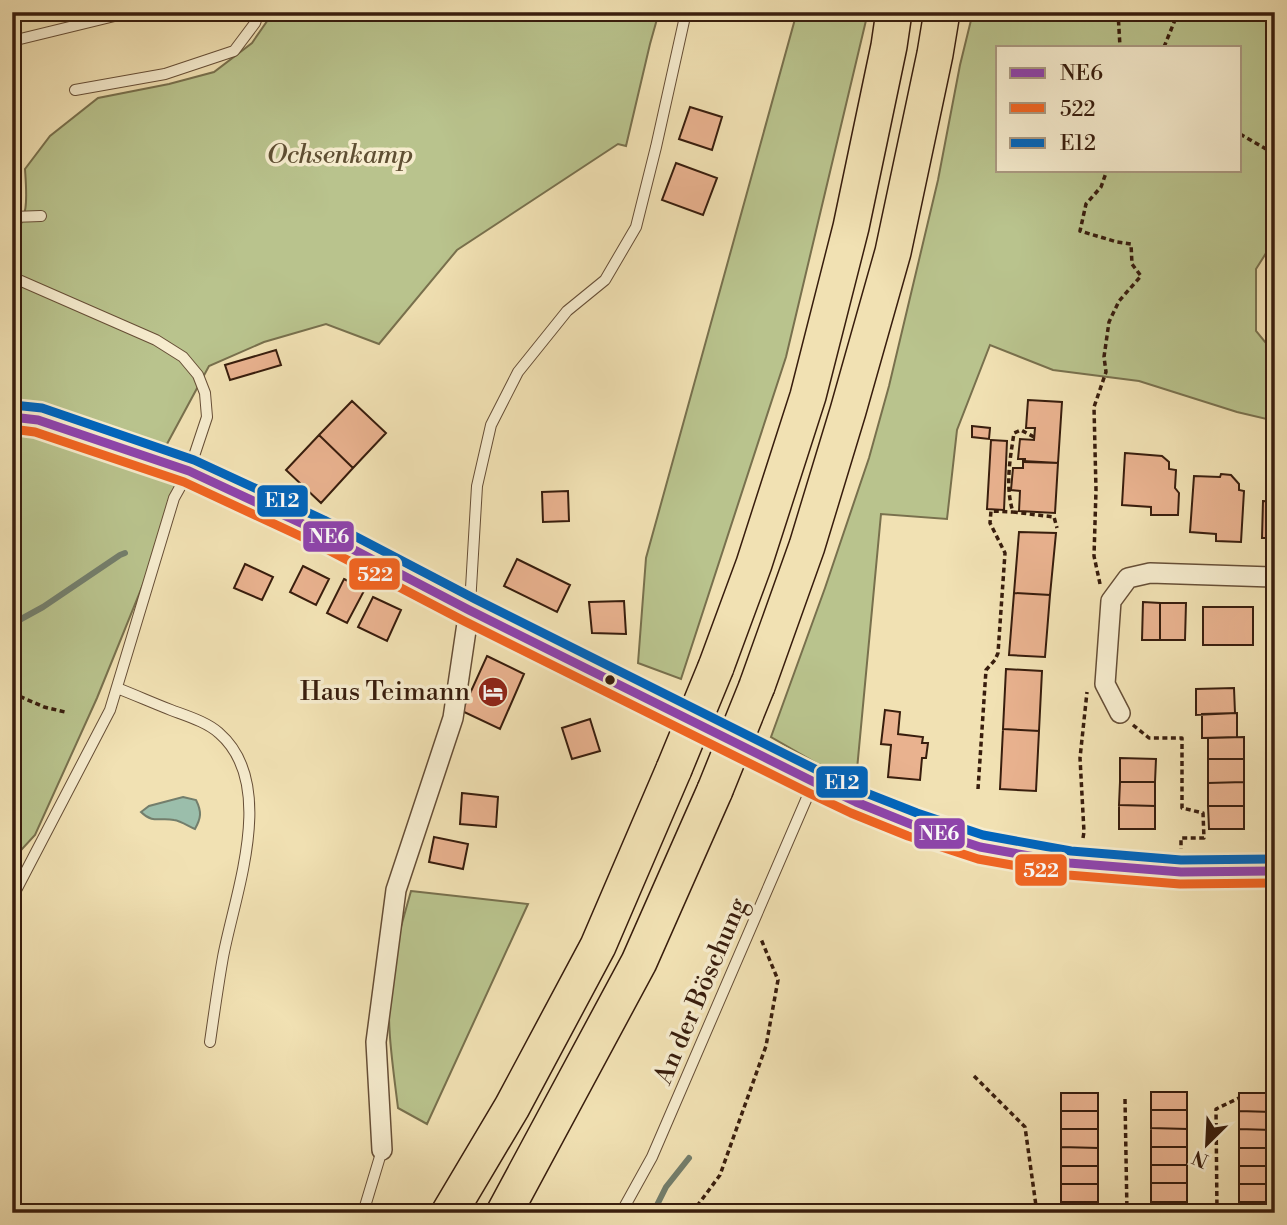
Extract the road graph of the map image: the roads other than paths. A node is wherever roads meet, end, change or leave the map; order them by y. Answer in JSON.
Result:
{"nodes":[{"id":1,"x":131,"y":12,"type":"edge"},
{"id":2,"x":259,"y":12,"type":"edge"},
{"id":3,"x":685,"y":12,"type":"edge"},
{"id":4,"x":894,"y":12,"type":"edge"},
{"id":5,"x":942,"y":12,"type":"edge"},
{"id":6,"x":12,"y":41,"type":"edge"},
{"id":7,"x":75,"y":90,"type":"dead end"},
{"id":8,"x":41,"y":216,"type":"dead end"},
{"id":9,"x":12,"y":217,"type":"edge"},
{"id":10,"x":12,"y":276,"type":"edge"},
{"id":11,"x":12,"y":417,"type":"edge"},
{"id":12,"x":188,"y":471,"type":"junction"},
{"id":13,"x":1275,"y":577,"type":"edge"},
{"id":14,"x":469,"y":610,"type":"junction"},
{"id":15,"x":117,"y":688,"type":"junction"},
{"id":16,"x":1120,"y":713,"type":"road end"},
{"id":17,"x":814,"y":782,"type":"junction"},
{"id":18,"x":1275,"y":871,"type":"edge"},
{"id":19,"x":12,"y":898,"type":"edge"},
{"id":20,"x":210,"y":1042,"type":"dead end"},
{"id":21,"x":382,"y":1150,"type":"joint"},
{"id":22,"x":363,"y":1213,"type":"edge"},
{"id":23,"x":449,"y":1213,"type":"edge"},
{"id":24,"x":504,"y":1213,"type":"edge"},
{"id":25,"x":621,"y":1213,"type":"edge"}],
"edges":[{"from":1,"to":6,"type":"lane"},
{"from":2,"to":7,"type":"lane"},
{"from":3,"to":14,"type":"lane"},
{"from":4,"to":23,"type":"highway","bridge":true},
{"from":5,"to":24,"type":"highway","bridge":true},
{"from":8,"to":9,"type":"lane"},
{"from":10,"to":12,"type":"lane"},
{"from":11,"to":12,"type":"main road"},
{"from":12,"to":14,"type":"main road"},
{"from":12,"to":15,"type":"lane"},
{"from":13,"to":16,"type":"street"},
{"from":14,"to":17,"type":"main road"},
{"from":14,"to":21,"type":"street"},
{"from":15,"to":19,"type":"lane"},
{"from":15,"to":20,"type":"lane"},
{"from":17,"to":18,"type":"main road"},
{"from":17,"to":25,"type":"lane","name":"An der Böschung"},
{"from":21,"to":22,"type":"lane"}]}
